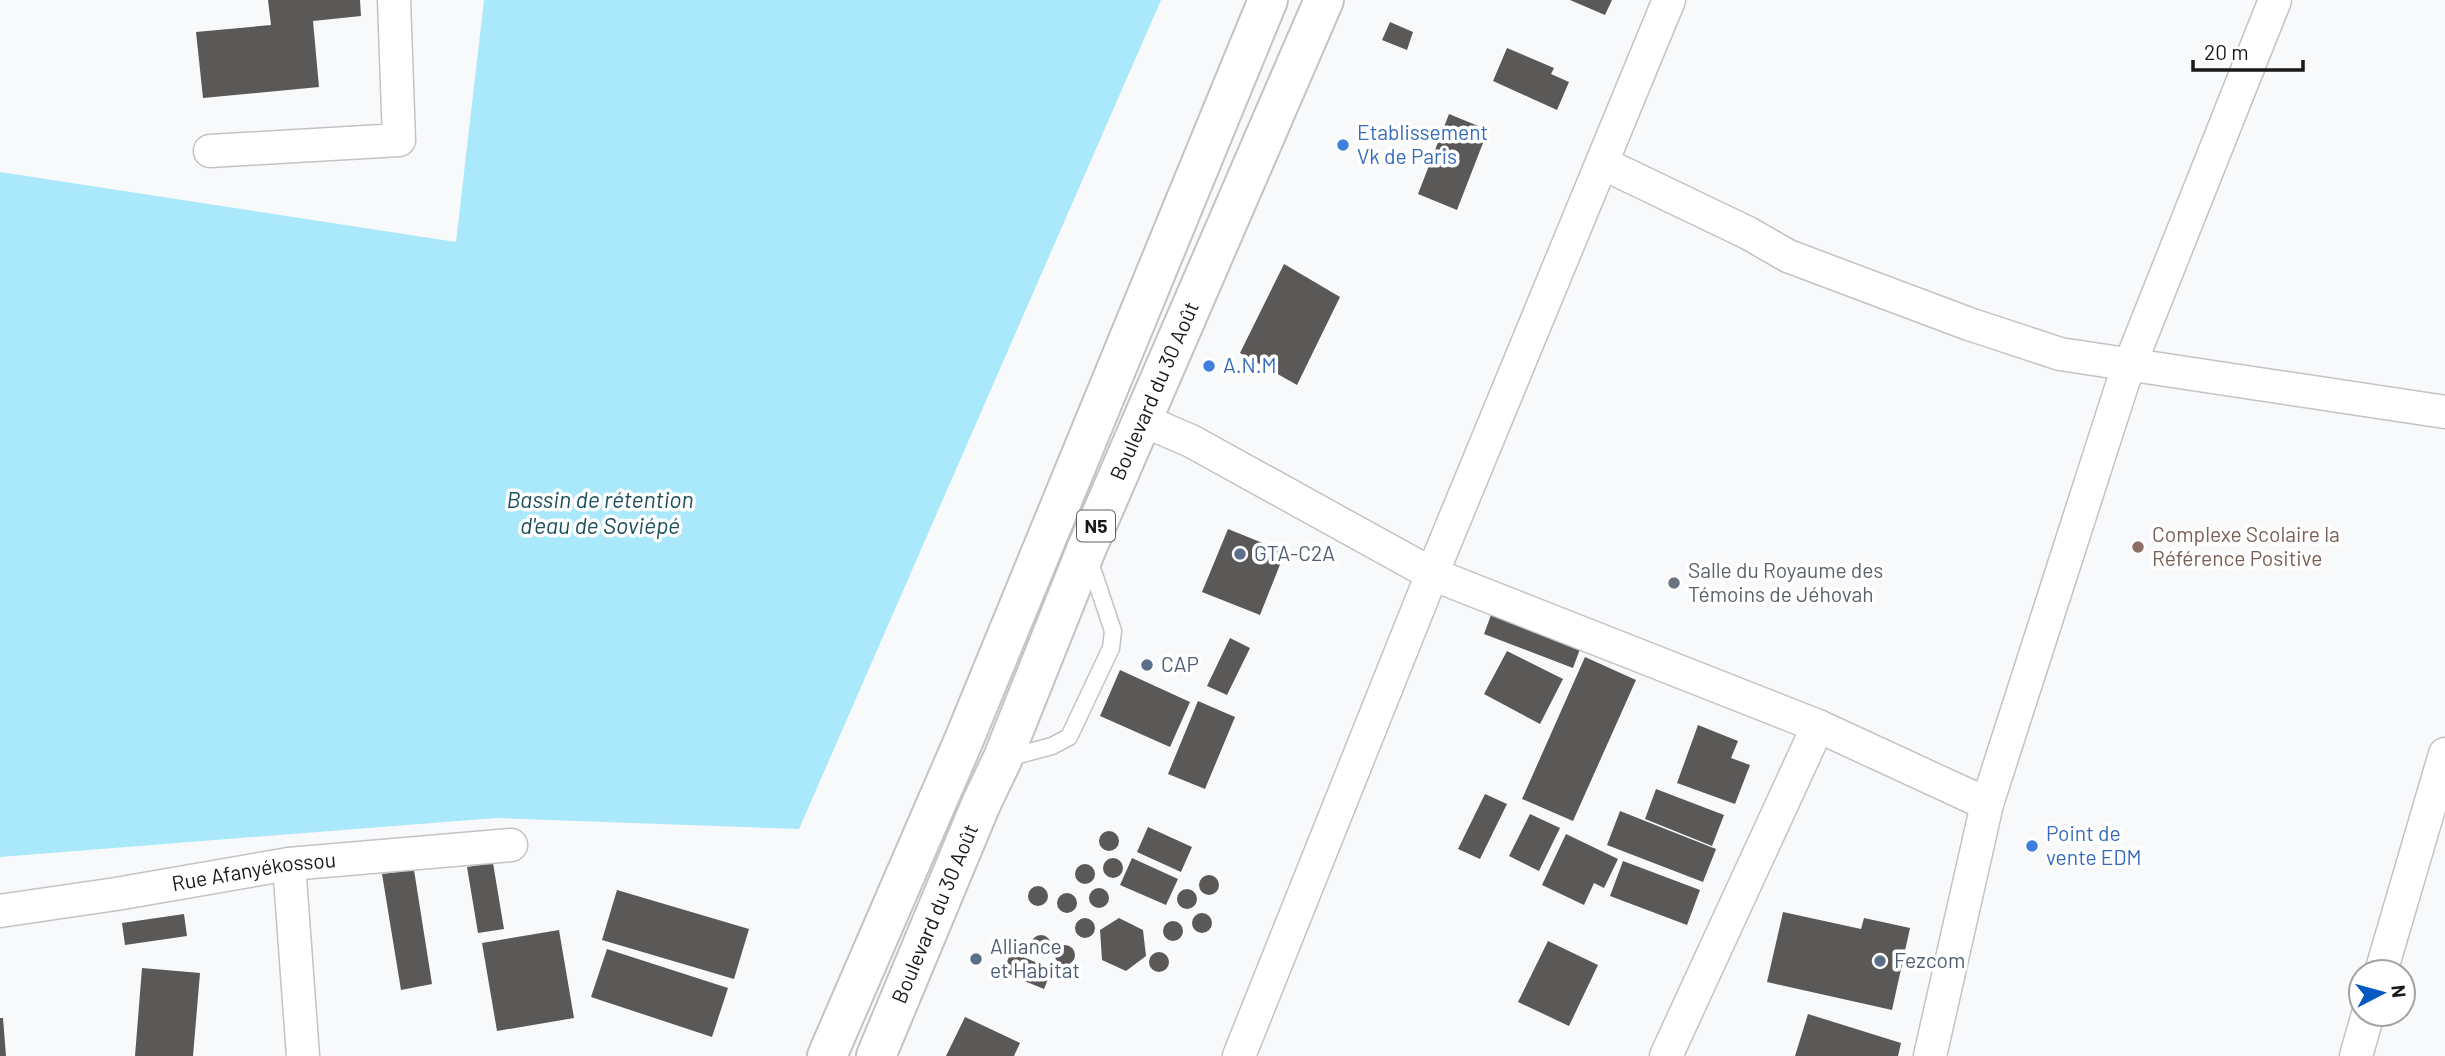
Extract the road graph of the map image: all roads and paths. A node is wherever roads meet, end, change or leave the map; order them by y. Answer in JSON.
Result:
{"nodes":[{"id":1,"x":394,"y":0,"type":"edge"},
{"id":2,"x":1268,"y":0,"type":"edge"},
{"id":3,"x":1324,"y":0,"type":"edge"},
{"id":4,"x":1669,"y":0,"type":"edge"},
{"id":5,"x":2275,"y":0,"type":"edge"},
{"id":6,"x":210,"y":151,"type":"dead end"},
{"id":7,"x":1602,"y":163,"type":"junction"},
{"id":8,"x":2130,"y":363,"type":"junction"},
{"id":9,"x":2445,"y":412,"type":"edge"},
{"id":10,"x":1142,"y":420,"type":"junction"},
{"id":11,"x":1049,"y":531,"type":"junction"},
{"id":12,"x":1086,"y":550,"type":"junction"},
{"id":13,"x":1432,"y":575,"type":"junction"},
{"id":14,"x":1818,"y":726,"type":"junction"},
{"id":15,"x":963,"y":742,"type":"junction"},
{"id":16,"x":2445,"y":754,"type":"edge"},
{"id":17,"x":1002,"y":760,"type":"junction"},
{"id":18,"x":1987,"y":804,"type":"junction"},
{"id":19,"x":511,"y":845,"type":"dead end"},
{"id":20,"x":289,"y":864,"type":"junction"},
{"id":21,"x":0,"y":911,"type":"edge"},
{"id":22,"x":2385,"y":958,"type":"edge"},
{"id":23,"x":2364,"y":1028,"type":"edge"},
{"id":24,"x":303,"y":1056,"type":"edge"},
{"id":25,"x":827,"y":1056,"type":"edge"},
{"id":26,"x":876,"y":1056,"type":"edge"},
{"id":27,"x":1239,"y":1056,"type":"edge"},
{"id":28,"x":1667,"y":1056,"type":"edge"},
{"id":29,"x":1930,"y":1056,"type":"edge"},
{"id":30,"x":2356,"y":1056,"type":"edge"}],
"edges":[{"from":1,"to":6,"type":"street"},
{"from":2,"to":11,"type":"highway","name":"Boulevard du 30 Août","number":"N5"},
{"from":3,"to":10,"type":"highway","name":"Boulevard du 30 Août","number":"N5"},
{"from":4,"to":7,"type":"street"},
{"from":5,"to":8,"type":"street"},
{"from":7,"to":8,"type":"street"},
{"from":7,"to":13,"type":"street"},
{"from":8,"to":9,"type":"street"},
{"from":8,"to":18,"type":"street"},
{"from":10,"to":12,"type":"highway","name":"Boulevard du 30 Août","number":"N5"},
{"from":10,"to":13,"type":"street"},
{"from":11,"to":12,"type":"highway"},
{"from":11,"to":15,"type":"highway","name":"Boulevard du 30 Août","number":"N5"},
{"from":12,"to":17,"type":"highway","name":"Boulevard du 30 Août","number":"N5"},
{"from":12,"to":17,"type":"lane"},
{"from":13,"to":14,"type":"street"},
{"from":13,"to":27,"type":"street"},
{"from":14,"to":18,"type":"street"},
{"from":14,"to":28,"type":"street"},
{"from":15,"to":17,"type":"highway"},
{"from":15,"to":25,"type":"highway","name":"Boulevard du 30 Août","number":"N5"},
{"from":16,"to":22,"type":"street"},
{"from":17,"to":26,"type":"highway","name":"Boulevard du 30 Août","number":"N5"},
{"from":18,"to":29,"type":"street"},
{"from":19,"to":20,"type":"street","name":"Rue Afanyékossou"},
{"from":20,"to":21,"type":"street","name":"Rue Afanyékossou"},
{"from":20,"to":24,"type":"street"},
{"from":23,"to":30,"type":"street"}]}
